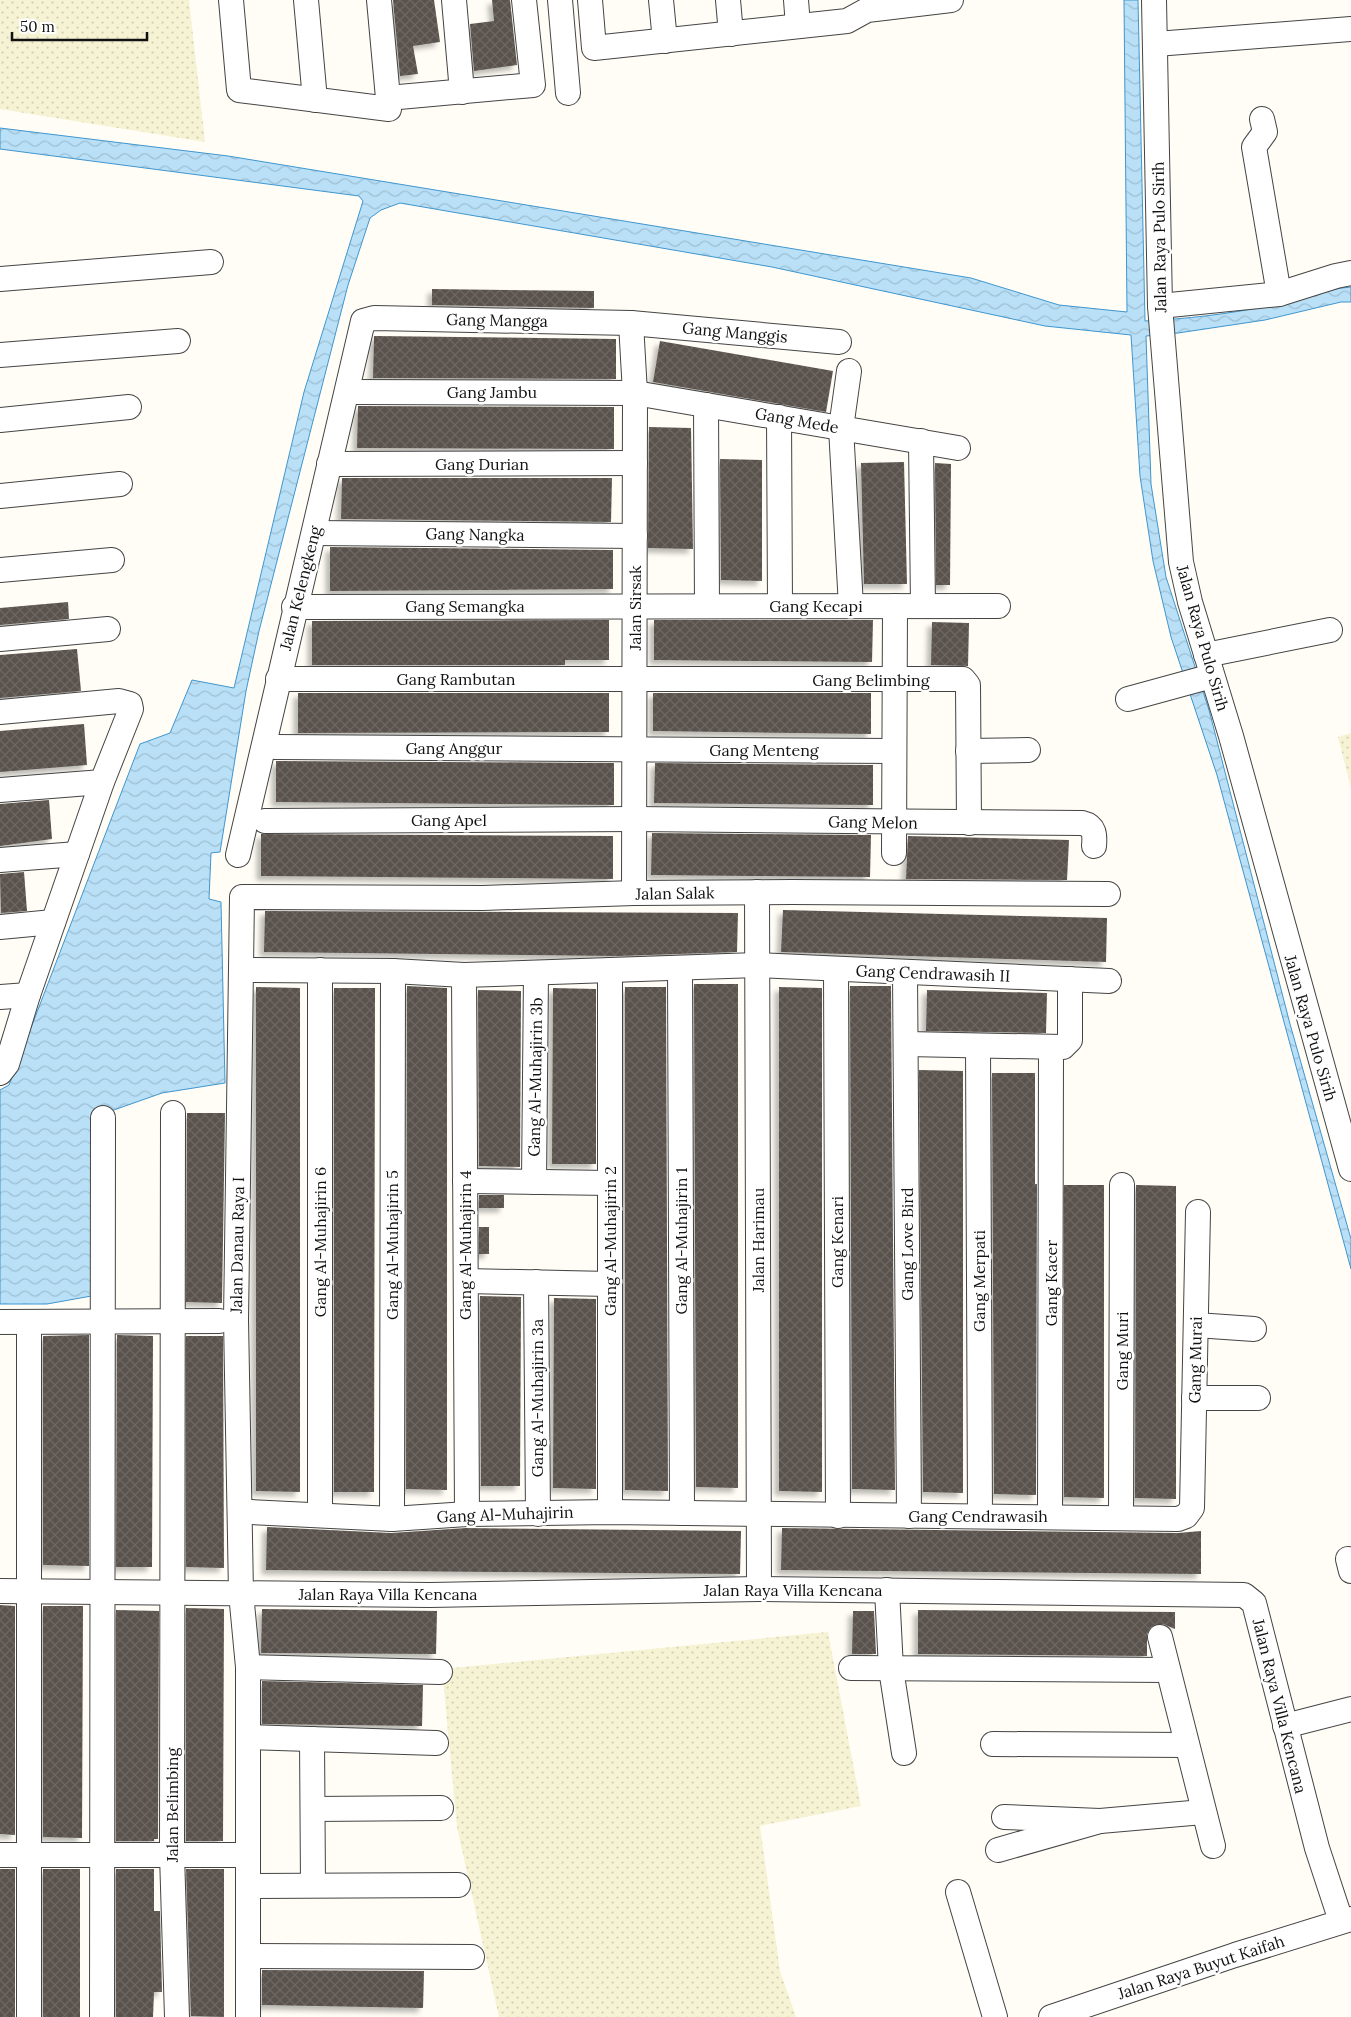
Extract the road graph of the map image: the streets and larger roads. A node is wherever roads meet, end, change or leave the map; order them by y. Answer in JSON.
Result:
{"nodes":[{"id":1,"x":231,"y":0,"type":"edge"},
{"id":2,"x":306,"y":0,"type":"edge"},
{"id":3,"x":379,"y":0,"type":"edge"},
{"id":4,"x":454,"y":0,"type":"edge"},
{"id":5,"x":524,"y":0,"type":"edge"},
{"id":6,"x":560,"y":0,"type":"edge"},
{"id":7,"x":590,"y":0,"type":"edge"},
{"id":8,"x":661,"y":0,"type":"edge"},
{"id":9,"x":728,"y":0,"type":"edge"},
{"id":10,"x":796,"y":0,"type":"edge"},
{"id":11,"x":951,"y":0,"type":"edge"},
{"id":12,"x":1154,"y":0,"type":"edge"},
{"id":13,"x":867,"y":5,"type":"edge"},
{"id":14,"x":798,"y":26,"type":"junction"},
{"id":15,"x":1351,"y":29,"type":"edge"},
{"id":16,"x":731,"y":34,"type":"junction"},
{"id":17,"x":665,"y":41,"type":"junction"},
{"id":18,"x":1156,"y":44,"type":"junction"},
{"id":19,"x":462,"y":92,"type":"junction"},
{"id":20,"x":568,"y":93,"type":"dead end"},
{"id":21,"x":388,"y":98,"type":"junction"},
{"id":22,"x":315,"y":100,"type":"junction"},
{"id":23,"x":1262,"y":118,"type":"dead end"},
{"id":24,"x":211,"y":262,"type":"dead end"},
{"id":25,"x":1351,"y":274,"type":"edge"},
{"id":26,"x":0,"y":279,"type":"edge"},
{"id":27,"x":1279,"y":294,"type":"junction"},
{"id":28,"x":1160,"y":311,"type":"junction"},
{"id":29,"x":363,"y":321,"type":"joint"},
{"id":30,"x":631,"y":322,"type":"junction"},
{"id":31,"x":178,"y":341,"type":"dead end"},
{"id":32,"x":839,"y":342,"type":"dead end"},
{"id":33,"x":0,"y":355,"type":"edge"},
{"id":34,"x":849,"y":372,"type":"dead end"},
{"id":35,"x":348,"y":392,"type":"junction"},
{"id":36,"x":635,"y":393,"type":"junction"},
{"id":37,"x":706,"y":405,"type":"junction"},
{"id":38,"x":129,"y":407,"type":"dead end"},
{"id":39,"x":779,"y":417,"type":"junction"},
{"id":40,"x":0,"y":420,"type":"edge"},
{"id":41,"x":841,"y":428,"type":"junction"},
{"id":42,"x":921,"y":442,"type":"junction"},
{"id":43,"x":958,"y":448,"type":"dead end"},
{"id":44,"x":329,"y":464,"type":"junction"},
{"id":45,"x":635,"y":464,"type":"junction"},
{"id":46,"x":120,"y":484,"type":"dead end"},
{"id":47,"x":0,"y":496,"type":"edge"},
{"id":48,"x":315,"y":533,"type":"junction"},
{"id":49,"x":635,"y":536,"type":"junction"},
{"id":50,"x":112,"y":560,"type":"dead end"},
{"id":51,"x":0,"y":570,"type":"edge"},
{"id":52,"x":635,"y":606,"type":"junction"},
{"id":53,"x":707,"y":606,"type":"junction"},
{"id":54,"x":780,"y":606,"type":"junction"},
{"id":55,"x":851,"y":606,"type":"junction"},
{"id":56,"x":895,"y":606,"type":"junction"},
{"id":57,"x":923,"y":606,"type":"junction"},
{"id":58,"x":998,"y":606,"type":"dead end"},
{"id":59,"x":294,"y":608,"type":"junction"},
{"id":60,"x":108,"y":629,"type":"dead end"},
{"id":61,"x":1330,"y":630,"type":"dead end"},
{"id":62,"x":0,"y":639,"type":"edge"},
{"id":63,"x":1208,"y":670,"type":"junction"},
{"id":64,"x":634,"y":678,"type":"junction"},
{"id":65,"x":278,"y":679,"type":"junction"},
{"id":66,"x":894,"y":681,"type":"junction"},
{"id":67,"x":1128,"y":699,"type":"dead end"},
{"id":68,"x":0,"y":712,"type":"edge"},
{"id":69,"x":275,"y":747,"type":"dead end"},
{"id":70,"x":634,"y":750,"type":"junction"},
{"id":71,"x":1028,"y":750,"type":"dead end"},
{"id":72,"x":894,"y":751,"type":"junction"},
{"id":73,"x":968,"y":751,"type":"junction"},
{"id":74,"x":102,"y":782,"type":"junction"},
{"id":75,"x":0,"y":790,"type":"edge"},
{"id":76,"x":634,"y":819,"type":"junction"},
{"id":77,"x":265,"y":821,"type":"dead end"},
{"id":78,"x":894,"y":823,"type":"junction"},
{"id":79,"x":969,"y":823,"type":"junction"},
{"id":80,"x":1094,"y":846,"type":"dead end"},
{"id":81,"x":894,"y":853,"type":"dead end"},
{"id":82,"x":77,"y":854,"type":"junction"},
{"id":83,"x":238,"y":855,"type":"dead end"},
{"id":84,"x":0,"y":860,"type":"edge"},
{"id":85,"x":757,"y":892,"type":"junction"},
{"id":86,"x":634,"y":893,"type":"junction"},
{"id":87,"x":1108,"y":894,"type":"dead end"},
{"id":88,"x":242,"y":897,"type":"joint"},
{"id":89,"x":53,"y":922,"type":"junction"},
{"id":90,"x":0,"y":927,"type":"edge"},
{"id":91,"x":757,"y":965,"type":"junction"},
{"id":92,"x":680,"y":968,"type":"junction"},
{"id":93,"x":836,"y":969,"type":"junction"},
{"id":94,"x":252,"y":970,"type":"dead end"},
{"id":95,"x":320,"y":970,"type":"junction"},
{"id":96,"x":610,"y":970,"type":"junction"},
{"id":97,"x":393,"y":971,"type":"junction"},
{"id":98,"x":906,"y":972,"type":"junction"},
{"id":99,"x":536,"y":973,"type":"junction"},
{"id":100,"x":464,"y":975,"type":"junction"},
{"id":101,"x":1070,"y":979,"type":"junction"},
{"id":102,"x":1109,"y":981,"type":"dead end"},
{"id":103,"x":28,"y":995,"type":"junction"},
{"id":104,"x":0,"y":997,"type":"edge"},
{"id":105,"x":906,"y":1044,"type":"junction"},
{"id":106,"x":978,"y":1046,"type":"junction"},
{"id":107,"x":1052,"y":1048,"type":"junction"},
{"id":108,"x":0,"y":1073,"type":"edge"},
{"id":109,"x":173,"y":1113,"type":"dead end"},
{"id":110,"x":103,"y":1118,"type":"dead end"},
{"id":111,"x":1351,"y":1169,"type":"edge"},
{"id":112,"x":465,"y":1182,"type":"junction"},
{"id":113,"x":534,"y":1182,"type":"junction"},
{"id":114,"x":610,"y":1183,"type":"junction"},
{"id":115,"x":1122,"y":1185,"type":"dead end"},
{"id":116,"x":1198,"y":1212,"type":"dead end"},
{"id":117,"x":466,"y":1281,"type":"junction"},
{"id":118,"x":536,"y":1282,"type":"junction"},
{"id":119,"x":610,"y":1284,"type":"junction"},
{"id":120,"x":219,"y":1321,"type":"dead end"},
{"id":121,"x":0,"y":1322,"type":"edge"},
{"id":122,"x":29,"y":1322,"type":"junction"},
{"id":123,"x":103,"y":1322,"type":"junction"},
{"id":124,"x":172,"y":1322,"type":"junction"},
{"id":125,"x":1196,"y":1325,"type":"junction"},
{"id":126,"x":1254,"y":1329,"type":"dead end"},
{"id":127,"x":1194,"y":1398,"type":"junction"},
{"id":128,"x":1258,"y":1398,"type":"dead end"},
{"id":129,"x":1192,"y":1508,"type":"joint"},
{"id":130,"x":251,"y":1512,"type":"dead end"},
{"id":131,"x":610,"y":1512,"type":"junction"},
{"id":132,"x":320,"y":1514,"type":"junction"},
{"id":133,"x":467,"y":1514,"type":"junction"},
{"id":134,"x":538,"y":1514,"type":"junction"},
{"id":135,"x":682,"y":1514,"type":"junction"},
{"id":136,"x":759,"y":1515,"type":"junction"},
{"id":137,"x":838,"y":1516,"type":"junction"},
{"id":138,"x":909,"y":1516,"type":"junction"},
{"id":139,"x":980,"y":1516,"type":"junction"},
{"id":140,"x":1050,"y":1516,"type":"junction"},
{"id":141,"x":1121,"y":1517,"type":"junction"},
{"id":142,"x":392,"y":1519,"type":"junction"},
{"id":143,"x":759,"y":1589,"type":"junction"},
{"id":144,"x":888,"y":1590,"type":"junction"},
{"id":145,"x":0,"y":1591,"type":"edge"},
{"id":146,"x":29,"y":1592,"type":"junction"},
{"id":147,"x":103,"y":1592,"type":"junction"},
{"id":148,"x":172,"y":1592,"type":"junction"},
{"id":149,"x":242,"y":1593,"type":"junction"},
{"id":150,"x":1160,"y":1637,"type":"dead end"},
{"id":151,"x":248,"y":1667,"type":"junction"},
{"id":152,"x":851,"y":1668,"type":"dead end"},
{"id":153,"x":891,"y":1669,"type":"junction"},
{"id":154,"x":1168,"y":1670,"type":"junction"},
{"id":155,"x":440,"y":1672,"type":"dead end"},
{"id":156,"x":1351,"y":1709,"type":"edge"},
{"id":157,"x":1285,"y":1726,"type":"junction"},
{"id":158,"x":248,"y":1737,"type":"junction"},
{"id":159,"x":312,"y":1739,"type":"junction"},
{"id":160,"x":436,"y":1743,"type":"dead end"},
{"id":161,"x":993,"y":1744,"type":"dead end"},
{"id":162,"x":1188,"y":1746,"type":"junction"},
{"id":163,"x":904,"y":1753,"type":"dead end"},
{"id":164,"x":441,"y":1808,"type":"dead end"},
{"id":165,"x":312,"y":1809,"type":"junction"},
{"id":166,"x":1203,"y":1812,"type":"junction"},
{"id":167,"x":1004,"y":1817,"type":"dead end"},
{"id":168,"x":1100,"y":1821,"type":"junction"},
{"id":169,"x":1213,"y":1846,"type":"dead end"},
{"id":170,"x":998,"y":1850,"type":"dead end"},
{"id":171,"x":0,"y":1855,"type":"edge"},
{"id":172,"x":29,"y":1855,"type":"junction"},
{"id":173,"x":103,"y":1855,"type":"junction"},
{"id":174,"x":172,"y":1855,"type":"junction"},
{"id":175,"x":248,"y":1855,"type":"junction"},
{"id":176,"x":458,"y":1884,"type":"dead end"},
{"id":177,"x":313,"y":1885,"type":"junction"},
{"id":178,"x":248,"y":1886,"type":"junction"},
{"id":179,"x":958,"y":1892,"type":"dead end"},
{"id":180,"x":1346,"y":1920,"type":"edge"},
{"id":181,"x":248,"y":1956,"type":"junction"},
{"id":182,"x":472,"y":1957,"type":"dead end"},
{"id":183,"x":1063,"y":2015,"type":"edge"},
{"id":184,"x":29,"y":2017,"type":"edge"},
{"id":185,"x":102,"y":2017,"type":"edge"},
{"id":186,"x":177,"y":2017,"type":"edge"},
{"id":187,"x":248,"y":2017,"type":"edge"},
{"id":188,"x":995,"y":2017,"type":"edge"}],
"edges":[{"from":1,"to":22,"type":"street"},
{"from":2,"to":22,"type":"street"},
{"from":3,"to":21,"type":"street"},
{"from":4,"to":19,"type":"street"},
{"from":5,"to":19,"type":"street"},
{"from":6,"to":20,"type":"street"},
{"from":7,"to":17,"type":"street"},
{"from":8,"to":17,"type":"street"},
{"from":9,"to":16,"type":"street"},
{"from":10,"to":14,"type":"street"},
{"from":11,"to":13,"type":"street"},
{"from":12,"to":18,"type":"street","name":"Jalan Raya Pulo Sirih"},
{"from":13,"to":14,"type":"street"},
{"from":14,"to":16,"type":"street"},
{"from":15,"to":18,"type":"street"},
{"from":16,"to":17,"type":"street"},
{"from":18,"to":28,"type":"street","name":"Jalan Raya Pulo Sirih"},
{"from":19,"to":21,"type":"street"},
{"from":21,"to":22,"type":"street"},
{"from":23,"to":27,"type":"street"},
{"from":24,"to":26,"type":"street"},
{"from":25,"to":27,"type":"street"},
{"from":27,"to":28,"type":"street"},
{"from":28,"to":63,"type":"street","name":"Jalan Raya Pulo Sirih"},
{"from":29,"to":30,"type":"street","name":"Gang Mangga"},
{"from":29,"to":35,"type":"street","name":"Jalan Kelengkeng"},
{"from":30,"to":32,"type":"street","name":"Gang Manggis"},
{"from":30,"to":36,"type":"street","name":"Jalan Sirsak"},
{"from":31,"to":33,"type":"street"},
{"from":34,"to":41,"type":"street"},
{"from":35,"to":36,"type":"street","name":"Gang Jambu"},
{"from":35,"to":44,"type":"street","name":"Jalan Kelengkeng"},
{"from":36,"to":37,"type":"street","name":"Gang Mede"},
{"from":36,"to":45,"type":"street","name":"Jalan Sirsak"},
{"from":37,"to":39,"type":"street","name":"Gang Mede"},
{"from":37,"to":53,"type":"street"},
{"from":38,"to":40,"type":"street"},
{"from":39,"to":41,"type":"street","name":"Gang Mede"},
{"from":39,"to":54,"type":"street"},
{"from":41,"to":42,"type":"street","name":"Gang Mede"},
{"from":41,"to":55,"type":"street"},
{"from":42,"to":43,"type":"street","name":"Gang Mede"},
{"from":42,"to":57,"type":"street"},
{"from":44,"to":45,"type":"street","name":"Gang Durian"},
{"from":44,"to":48,"type":"street","name":"Jalan Kelengkeng"},
{"from":45,"to":49,"type":"street","name":"Jalan Sirsak"},
{"from":46,"to":47,"type":"street"},
{"from":48,"to":49,"type":"street","name":"Gang Nangka"},
{"from":48,"to":59,"type":"street","name":"Jalan Kelengkeng"},
{"from":49,"to":52,"type":"street","name":"Jalan Sirsak"},
{"from":50,"to":51,"type":"street"},
{"from":52,"to":53,"type":"street","name":"Gang Kecapi"},
{"from":52,"to":59,"type":"street","name":"Gang Semangka"},
{"from":52,"to":64,"type":"street","name":"Jalan Sirsak"},
{"from":53,"to":54,"type":"street","name":"Gang Kecapi"},
{"from":54,"to":55,"type":"street","name":"Gang Kecapi"},
{"from":55,"to":56,"type":"street","name":"Gang Kecapi"},
{"from":56,"to":57,"type":"street","name":"Gang Kecapi"},
{"from":56,"to":66,"type":"street"},
{"from":57,"to":58,"type":"street","name":"Gang Kecapi"},
{"from":59,"to":65,"type":"street","name":"Jalan Kelengkeng"},
{"from":60,"to":62,"type":"street"},
{"from":61,"to":63,"type":"street"},
{"from":63,"to":67,"type":"street"},
{"from":63,"to":111,"type":"street","name":"Jalan Raya Pulo Sirih"},
{"from":64,"to":65,"type":"street","name":"Gang Rambutan"},
{"from":64,"to":66,"type":"street","name":"Gang Belimbing"},
{"from":64,"to":70,"type":"street","name":"Jalan Sirsak"},
{"from":65,"to":83,"type":"street","name":"Jalan Kelengkeng"},
{"from":66,"to":72,"type":"street"},
{"from":66,"to":73,"type":"street","name":"Gang Belimbing"},
{"from":68,"to":74,"type":"street"},
{"from":69,"to":70,"type":"street","name":"Gang Anggur"},
{"from":70,"to":72,"type":"street","name":"Gang Menteng"},
{"from":70,"to":76,"type":"street","name":"Jalan Sirsak"},
{"from":71,"to":73,"type":"street"},
{"from":72,"to":78,"type":"street"},
{"from":73,"to":79,"type":"street","name":"Gang Belimbing"},
{"from":74,"to":75,"type":"street"},
{"from":74,"to":82,"type":"street"},
{"from":76,"to":77,"type":"street","name":"Gang Apel"},
{"from":76,"to":78,"type":"street","name":"Gang Melon"},
{"from":76,"to":86,"type":"street","name":"Jalan Sirsak"},
{"from":78,"to":79,"type":"street","name":"Gang Melon"},
{"from":78,"to":81,"type":"street"},
{"from":79,"to":80,"type":"street","name":"Gang Melon"},
{"from":82,"to":84,"type":"street"},
{"from":82,"to":89,"type":"street"},
{"from":85,"to":86,"type":"street","name":"Jalan Salak"},
{"from":85,"to":87,"type":"street","name":"Jalan Salak"},
{"from":85,"to":91,"type":"street","name":"Jalan Harimau"},
{"from":86,"to":88,"type":"street","name":"Jalan Salak"},
{"from":88,"to":149,"type":"street","name":"Jalan Danau Raya I"},
{"from":89,"to":90,"type":"street"},
{"from":89,"to":103,"type":"street"},
{"from":91,"to":92,"type":"street","name":"Gang Cendrawasih II"},
{"from":91,"to":93,"type":"street","name":"Gang Cendrawasih II"},
{"from":91,"to":136,"type":"street","name":"Jalan Harimau"},
{"from":92,"to":96,"type":"street","name":"Gang Cendrawasih II"},
{"from":92,"to":135,"type":"street","name":"Gang Al-Muhajirin 1"},
{"from":93,"to":98,"type":"street","name":"Gang Cendrawasih II"},
{"from":93,"to":137,"type":"street","name":"Gang Kenari"},
{"from":94,"to":95,"type":"street","name":"Gang Cendrawasih II"},
{"from":95,"to":97,"type":"street","name":"Gang Cendrawasih II"},
{"from":95,"to":132,"type":"street","name":"Gang Al-Muhajirin 6"},
{"from":96,"to":99,"type":"street","name":"Gang Cendrawasih II"},
{"from":96,"to":114,"type":"street","name":"Gang Al-Muhajirin 2"},
{"from":97,"to":100,"type":"street","name":"Gang Cendrawasih II"},
{"from":97,"to":142,"type":"street","name":"Gang Al-Muhajirin 5"},
{"from":98,"to":101,"type":"street","name":"Gang Cendrawasih II"},
{"from":98,"to":105,"type":"street","name":"Gang Love Bird"},
{"from":99,"to":100,"type":"street","name":"Gang Cendrawasih II"},
{"from":99,"to":113,"type":"street","name":"Gang Al-Muhajirin 3b"},
{"from":100,"to":112,"type":"street","name":"Gang Al-Muhajirin 4"},
{"from":101,"to":102,"type":"street","name":"Gang Cendrawasih II"},
{"from":101,"to":107,"type":"street"},
{"from":103,"to":104,"type":"street"},
{"from":103,"to":108,"type":"street"},
{"from":105,"to":106,"type":"street"},
{"from":105,"to":138,"type":"street","name":"Gang Love Bird"},
{"from":106,"to":107,"type":"street"},
{"from":106,"to":139,"type":"street","name":"Gang Merpati"},
{"from":107,"to":140,"type":"street","name":"Gang Kacer"},
{"from":109,"to":124,"type":"street","name":"Jalan Belimbing"},
{"from":110,"to":123,"type":"street"},
{"from":112,"to":113,"type":"street"},
{"from":112,"to":117,"type":"street","name":"Gang Al-Muhajirin 4"},
{"from":113,"to":114,"type":"street"},
{"from":114,"to":119,"type":"street","name":"Gang Al-Muhajirin 2"},
{"from":115,"to":141,"type":"street","name":"Gang Muri"},
{"from":116,"to":125,"type":"street","name":"Gang Murai"},
{"from":117,"to":118,"type":"street"},
{"from":117,"to":133,"type":"street","name":"Gang Al-Muhajirin 4"},
{"from":118,"to":119,"type":"street"},
{"from":118,"to":134,"type":"street","name":"Gang Al-Muhajirin 3a"},
{"from":119,"to":131,"type":"street","name":"Gang Al-Muhajirin 2"},
{"from":120,"to":124,"type":"street"},
{"from":121,"to":122,"type":"street"},
{"from":122,"to":123,"type":"street"},
{"from":122,"to":146,"type":"street"},
{"from":123,"to":124,"type":"street"},
{"from":123,"to":147,"type":"street"},
{"from":124,"to":148,"type":"street","name":"Jalan Belimbing"},
{"from":125,"to":126,"type":"street"},
{"from":125,"to":127,"type":"street","name":"Gang Murai"},
{"from":127,"to":128,"type":"street"},
{"from":127,"to":129,"type":"street","name":"Gang Murai"},
{"from":129,"to":141,"type":"street","name":"Gang Cendrawasih"},
{"from":130,"to":132,"type":"street","name":"Gang Al-Muhajirin"},
{"from":131,"to":134,"type":"street","name":"Gang Al-Muhajirin"},
{"from":131,"to":135,"type":"street","name":"Gang Al-Muhajirin"},
{"from":132,"to":142,"type":"street","name":"Gang Al-Muhajirin"},
{"from":133,"to":134,"type":"street","name":"Gang Al-Muhajirin"},
{"from":133,"to":142,"type":"street","name":"Gang Al-Muhajirin"},
{"from":135,"to":136,"type":"street","name":"Gang Al-Muhajirin"},
{"from":136,"to":137,"type":"street","name":"Gang Cendrawasih"},
{"from":136,"to":143,"type":"street","name":"Jalan Harimau"},
{"from":137,"to":138,"type":"street","name":"Gang Cendrawasih"},
{"from":138,"to":139,"type":"street","name":"Gang Cendrawasih"},
{"from":139,"to":140,"type":"street","name":"Gang Cendrawasih"},
{"from":140,"to":141,"type":"street","name":"Gang Cendrawasih"},
{"from":143,"to":144,"type":"street","name":"Jalan Raya Villa Kencana"},
{"from":143,"to":149,"type":"street","name":"Jalan Raya Villa Kencana"},
{"from":144,"to":153,"type":"street"},
{"from":144,"to":157,"type":"street","name":"Jalan Raya Villa Kencana"},
{"from":145,"to":146,"type":"street","name":"Jalan Raya Villa Kencana"},
{"from":146,"to":147,"type":"street","name":"Jalan Raya Villa Kencana"},
{"from":146,"to":172,"type":"street"},
{"from":147,"to":148,"type":"street","name":"Jalan Raya Villa Kencana"},
{"from":147,"to":173,"type":"street"},
{"from":148,"to":149,"type":"street","name":"Jalan Raya Villa Kencana"},
{"from":148,"to":174,"type":"street","name":"Jalan Belimbing"},
{"from":149,"to":151,"type":"street","name":"Jalan Danau Raya I"},
{"from":150,"to":154,"type":"street"},
{"from":151,"to":155,"type":"street"},
{"from":151,"to":158,"type":"street","name":"Jalan Danau Raya I"},
{"from":152,"to":153,"type":"street"},
{"from":153,"to":154,"type":"street"},
{"from":153,"to":163,"type":"street"},
{"from":154,"to":162,"type":"street"},
{"from":156,"to":157,"type":"street"},
{"from":157,"to":180,"type":"street","name":"Jalan Raya Villa Kencana"},
{"from":158,"to":159,"type":"street"},
{"from":158,"to":175,"type":"street","name":"Jalan Danau Raya I"},
{"from":159,"to":160,"type":"street"},
{"from":159,"to":165,"type":"street"},
{"from":161,"to":162,"type":"street"},
{"from":162,"to":166,"type":"street"},
{"from":164,"to":165,"type":"street"},
{"from":165,"to":177,"type":"street"},
{"from":166,"to":168,"type":"street"},
{"from":166,"to":169,"type":"street"},
{"from":167,"to":168,"type":"street"},
{"from":168,"to":170,"type":"street"},
{"from":171,"to":172,"type":"street"},
{"from":172,"to":173,"type":"street"},
{"from":172,"to":184,"type":"street"},
{"from":173,"to":174,"type":"street"},
{"from":173,"to":185,"type":"street"},
{"from":174,"to":175,"type":"street"},
{"from":174,"to":186,"type":"street","name":"Jalan Belimbing"},
{"from":175,"to":178,"type":"street","name":"Jalan Danau Raya I"},
{"from":176,"to":177,"type":"street"},
{"from":177,"to":178,"type":"street"},
{"from":178,"to":181,"type":"street","name":"Jalan Danau Raya I"},
{"from":179,"to":188,"type":"street"},
{"from":180,"to":183,"type":"street","name":"Jalan Raya Buyut Kaifah"},
{"from":181,"to":182,"type":"street"},
{"from":181,"to":187,"type":"street","name":"Jalan Danau Raya I"}]}
